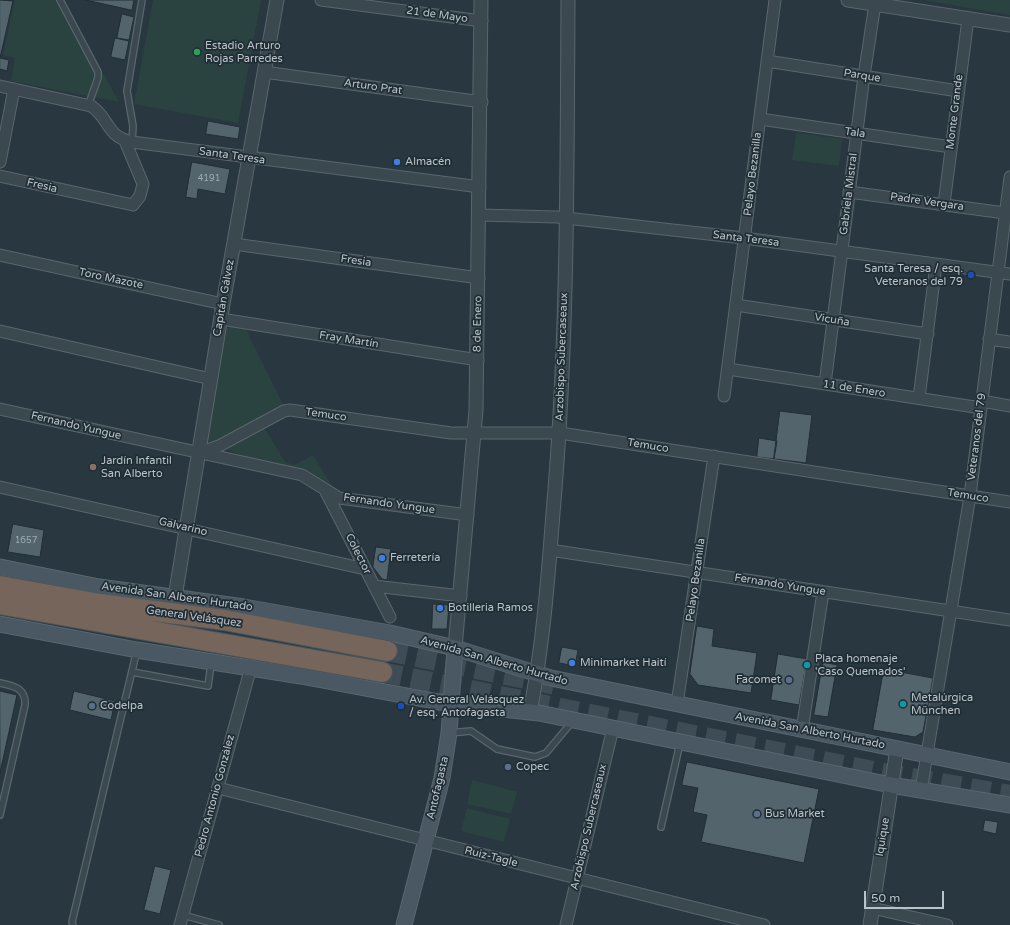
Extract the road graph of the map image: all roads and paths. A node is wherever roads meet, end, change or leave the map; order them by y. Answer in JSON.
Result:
{"nodes":[{"id":1,"x":60,"y":0,"type":"edge"},
{"id":2,"x":142,"y":0,"type":"edge"},
{"id":3,"x":277,"y":0,"type":"edge"},
{"id":4,"x":321,"y":0,"type":"edge"},
{"id":5,"x":482,"y":0,"type":"edge"},
{"id":6,"x":568,"y":0,"type":"edge"},
{"id":7,"x":775,"y":0,"type":"edge"},
{"id":8,"x":848,"y":0,"type":"edge"},
{"id":9,"x":875,"y":4,"type":"junction"},
{"id":10,"x":968,"y":19,"type":"junction"},
{"id":11,"x":482,"y":21,"type":"junction"},
{"id":12,"x":1010,"y":25,"type":"edge"},
{"id":13,"x":767,"y":60,"type":"junction"},
{"id":14,"x":264,"y":72,"type":"junction"},
{"id":15,"x":864,"y":76,"type":"junction"},
{"id":16,"x":0,"y":86,"type":"edge"},
{"id":17,"x":14,"y":89,"type":"junction"},
{"id":18,"x":958,"y":91,"type":"junction"},
{"id":19,"x":482,"y":102,"type":"junction"},
{"id":20,"x":88,"y":106,"type":"junction"},
{"id":21,"x":760,"y":120,"type":"junction"},
{"id":22,"x":856,"y":134,"type":"junction"},
{"id":23,"x":129,"y":142,"type":"junction"},
{"id":24,"x":951,"y":147,"type":"junction"},
{"id":25,"x":249,"y":158,"type":"junction"},
{"id":26,"x":0,"y":162,"type":"edge"},
{"id":27,"x":0,"y":176,"type":"edge"},
{"id":28,"x":1010,"y":177,"type":"edge"},
{"id":29,"x":480,"y":187,"type":"junction"},
{"id":30,"x":849,"y":192,"type":"junction"},
{"id":31,"x":1009,"y":194,"type":"edge"},
{"id":32,"x":944,"y":204,"type":"junction"},
{"id":33,"x":1005,"y":213,"type":"junction"},
{"id":34,"x":480,"y":215,"type":"junction"},
{"id":35,"x":567,"y":218,"type":"junction"},
{"id":36,"x":744,"y":238,"type":"junction"},
{"id":37,"x":234,"y":244,"type":"junction"},
{"id":38,"x":841,"y":251,"type":"junction"},
{"id":39,"x":0,"y":254,"type":"edge"},
{"id":40,"x":936,"y":265,"type":"junction"},
{"id":41,"x":998,"y":272,"type":"junction"},
{"id":42,"x":1010,"y":274,"type":"edge"},
{"id":43,"x":479,"y":278,"type":"junction"},
{"id":44,"x":223,"y":304,"type":"junction"},
{"id":45,"x":736,"y":306,"type":"junction"},
{"id":46,"x":221,"y":319,"type":"junction"},
{"id":47,"x":833,"y":320,"type":"junction"},
{"id":48,"x":0,"y":331,"type":"edge"},
{"id":49,"x":928,"y":334,"type":"junction"},
{"id":50,"x":989,"y":339,"type":"junction"},
{"id":51,"x":1010,"y":342,"type":"edge"},
{"id":52,"x":478,"y":360,"type":"junction"},
{"id":53,"x":728,"y":370,"type":"junction"},
{"id":54,"x":211,"y":379,"type":"junction"},
{"id":55,"x":824,"y":384,"type":"junction"},
{"id":56,"x":724,"y":396,"type":"dead end"},
{"id":57,"x":919,"y":398,"type":"junction"},
{"id":58,"x":981,"y":404,"type":"junction"},
{"id":59,"x":1010,"y":406,"type":"edge"},
{"id":60,"x":0,"y":409,"type":"edge"},
{"id":61,"x":475,"y":433,"type":"junction"},
{"id":62,"x":560,"y":433,"type":"junction"},
{"id":63,"x":198,"y":453,"type":"junction"},
{"id":64,"x":714,"y":456,"type":"junction"},
{"id":65,"x":0,"y":487,"type":"edge"},
{"id":66,"x":326,"y":490,"type":"junction"},
{"id":67,"x":970,"y":496,"type":"junction"},
{"id":68,"x":1010,"y":502,"type":"edge"},
{"id":69,"x":468,"y":515,"type":"junction"},
{"id":70,"x":186,"y":528,"type":"junction"},
{"id":71,"x":550,"y":550,"type":"junction"},
{"id":72,"x":0,"y":567,"type":"edge"},
{"id":73,"x":365,"y":569,"type":"junction"},
{"id":74,"x":697,"y":572,"type":"junction"},
{"id":75,"x":0,"y":586,"type":"edge"},
{"id":76,"x":374,"y":586,"type":"junction"},
{"id":77,"x":823,"y":592,"type":"junction"},
{"id":78,"x":461,"y":596,"type":"junction"},
{"id":79,"x":175,"y":597,"type":"junction"},
{"id":80,"x":0,"y":604,"type":"edge"},
{"id":81,"x":951,"y":611,"type":"junction"},
{"id":82,"x":390,"y":617,"type":"dead end"},
{"id":83,"x":1010,"y":620,"type":"edge"},
{"id":84,"x":0,"y":624,"type":"edge"},
{"id":85,"x":455,"y":648,"type":"junction"},
{"id":86,"x":137,"y":650,"type":"junction"},
{"id":87,"x":387,"y":651,"type":"tunnel mouth"},
{"id":88,"x":212,"y":661,"type":"junction"},
{"id":89,"x":250,"y":667,"type":"junction"},
{"id":90,"x":132,"y":672,"type":"junction"},
{"id":91,"x":382,"y":672,"type":"tunnel mouth"},
{"id":92,"x":537,"y":675,"type":"junction"},
{"id":93,"x":0,"y":684,"type":"edge"},
{"id":94,"x":450,"y":704,"type":"junction"},
{"id":95,"x":678,"y":704,"type":"junction"},
{"id":96,"x":470,"y":706,"type":"junction"},
{"id":97,"x":530,"y":712,"type":"junction"},
{"id":98,"x":573,"y":720,"type":"junction"},
{"id":99,"x":613,"y":728,"type":"junction"},
{"id":100,"x":802,"y":730,"type":"junction"},
{"id":101,"x":449,"y":733,"type":"junction"},
{"id":102,"x":680,"y":742,"type":"junction"},
{"id":103,"x":897,"y":749,"type":"junction"},
{"id":104,"x":928,"y":755,"type":"junction"},
{"id":105,"x":1010,"y":772,"type":"edge"},
{"id":106,"x":891,"y":785,"type":"junction"},
{"id":107,"x":218,"y":788,"type":"junction"},
{"id":108,"x":922,"y":790,"type":"junction"},
{"id":109,"x":1010,"y":805,"type":"edge"},
{"id":110,"x":0,"y":815,"type":"edge"},
{"id":111,"x":662,"y":827,"type":"dead end"},
{"id":112,"x":426,"y":840,"type":"junction"},
{"id":113,"x":577,"y":878,"type":"junction"},
{"id":114,"x":872,"y":908,"type":"junction"},
{"id":115,"x":181,"y":920,"type":"edge"},
{"id":116,"x":73,"y":925,"type":"edge"},
{"id":117,"x":219,"y":925,"type":"edge"},
{"id":118,"x":404,"y":925,"type":"edge"},
{"id":119,"x":566,"y":925,"type":"edge"},
{"id":120,"x":764,"y":925,"type":"edge"},
{"id":121,"x":870,"y":925,"type":"edge"},
{"id":122,"x":947,"y":925,"type":"edge"}],
"edges":[{"from":1,"to":20,"type":"lane"},
{"from":2,"to":23,"type":"lane"},
{"from":3,"to":14,"type":"street","name":"Capitán Gálvez"},
{"from":4,"to":11,"type":"street","name":"21 de Mayo"},
{"from":5,"to":11,"type":"street","name":"8 de Enero"},
{"from":6,"to":35,"type":"street","name":"Arzobispo Subercaseaux"},
{"from":7,"to":13,"type":"street","name":"Pelayo Bezanilla"},
{"from":8,"to":9,"type":"street"},
{"from":9,"to":10,"type":"street"},
{"from":9,"to":15,"type":"street","name":"Gabriela Mistral"},
{"from":10,"to":12,"type":"street"},
{"from":10,"to":18,"type":"street","name":"Monte Grande"},
{"from":11,"to":19,"type":"street","name":"8 de Enero"},
{"from":13,"to":15,"type":"street","name":"Parque"},
{"from":13,"to":21,"type":"street","name":"Pelayo Bezanilla"},
{"from":14,"to":19,"type":"street","name":"Arturo Prat"},
{"from":14,"to":25,"type":"street","name":"Capitán Gálvez"},
{"from":15,"to":18,"type":"street","name":"Parque"},
{"from":15,"to":22,"type":"street","name":"Gabriela Mistral"},
{"from":16,"to":17,"type":"street","name":"Santa Teresa"},
{"from":17,"to":20,"type":"street","name":"Santa Teresa"},
{"from":17,"to":26,"type":"street"},
{"from":18,"to":24,"type":"street","name":"Monte Grande"},
{"from":19,"to":29,"type":"street","name":"8 de Enero"},
{"from":20,"to":23,"type":"street","name":"Santa Teresa"},
{"from":21,"to":22,"type":"street","name":"Tala"},
{"from":21,"to":36,"type":"street","name":"Pelayo Bezanilla"},
{"from":22,"to":24,"type":"street","name":"Tala"},
{"from":22,"to":30,"type":"street","name":"Gabriela Mistral"},
{"from":23,"to":25,"type":"street","name":"Santa Teresa"},
{"from":23,"to":27,"type":"street","name":"Fresia"},
{"from":24,"to":32,"type":"street","name":"Monte Grande"},
{"from":25,"to":29,"type":"street","name":"Santa Teresa"},
{"from":25,"to":37,"type":"street","name":"Capitán Gálvez"},
{"from":28,"to":31,"type":"street","name":"Veteranos del 79"},
{"from":29,"to":34,"type":"street","name":"8 de Enero"},
{"from":30,"to":32,"type":"street","name":"Padre Vergara"},
{"from":30,"to":38,"type":"street","name":"Gabriela Mistral"},
{"from":31,"to":33,"type":"street","name":"Veteranos del 79"},
{"from":32,"to":33,"type":"street","name":"Padre Vergara"},
{"from":33,"to":41,"type":"street","name":"Veteranos del 79"},
{"from":34,"to":35,"type":"street","name":"Santa Teresa"},
{"from":34,"to":43,"type":"street","name":"8 de Enero"},
{"from":35,"to":36,"type":"street","name":"Santa Teresa"},
{"from":35,"to":62,"type":"street","name":"Arzobispo Subercaseaux"},
{"from":36,"to":38,"type":"street","name":"Santa Teresa"},
{"from":36,"to":45,"type":"street","name":"Pelayo Bezanilla"},
{"from":37,"to":43,"type":"street","name":"Fresia"},
{"from":37,"to":44,"type":"street","name":"Capitán Gálvez"},
{"from":38,"to":40,"type":"street","name":"Santa Teresa"},
{"from":38,"to":47,"type":"street","name":"Gabriela Mistral"},
{"from":39,"to":44,"type":"street","name":"Toro Mazote"},
{"from":40,"to":41,"type":"street","name":"Santa Teresa"},
{"from":40,"to":49,"type":"street"},
{"from":41,"to":42,"type":"street","name":"Santa Teresa"},
{"from":41,"to":50,"type":"street","name":"Veteranos del 79"},
{"from":43,"to":52,"type":"street","name":"8 de Enero"},
{"from":44,"to":46,"type":"street","name":"Capitán Gálvez"},
{"from":45,"to":47,"type":"street","name":"Vicuña"},
{"from":45,"to":53,"type":"street","name":"Pelayo Bezanilla"},
{"from":46,"to":52,"type":"street","name":"Fray Martín"},
{"from":46,"to":54,"type":"street","name":"Capitán Gálvez"},
{"from":47,"to":49,"type":"street","name":"Vicuña"},
{"from":47,"to":55,"type":"street","name":"Gabriela Mistral"},
{"from":48,"to":54,"type":"street"},
{"from":49,"to":57,"type":"street"},
{"from":50,"to":51,"type":"street"},
{"from":50,"to":58,"type":"street","name":"Veteranos del 79"},
{"from":52,"to":61,"type":"street","name":"8 de Enero"},
{"from":53,"to":55,"type":"street","name":"11 de Enero"},
{"from":53,"to":56,"type":"street","name":"Pelayo Bezanilla"},
{"from":54,"to":63,"type":"street","name":"Capitán Gálvez"},
{"from":55,"to":57,"type":"street","name":"11 de Enero"},
{"from":57,"to":58,"type":"street","name":"11 de Enero"},
{"from":58,"to":59,"type":"street","name":"11 de Enero"},
{"from":58,"to":67,"type":"street","name":"Veteranos del 79"},
{"from":60,"to":63,"type":"street","name":"Fernando Yungue"},
{"from":61,"to":62,"type":"street","name":"Temuco"},
{"from":61,"to":63,"type":"street","name":"Temuco"},
{"from":61,"to":69,"type":"street","name":"8 de Enero"},
{"from":62,"to":64,"type":"street","name":"Temuco"},
{"from":62,"to":71,"type":"street","name":"Arzobispo Subercaseaux"},
{"from":63,"to":66,"type":"street","name":"Fernando Yungue"},
{"from":63,"to":70,"type":"street","name":"Capitán Gálvez"},
{"from":64,"to":67,"type":"street","name":"Temuco"},
{"from":64,"to":74,"type":"street","name":"Pelayo Bezanilla"},
{"from":65,"to":70,"type":"street","name":"Galvarino"},
{"from":66,"to":69,"type":"street","name":"Fernando Yungue"},
{"from":66,"to":73,"type":"street","name":"Colector"},
{"from":67,"to":68,"type":"street","name":"Temuco"},
{"from":67,"to":81,"type":"street","name":"Veteranos del 79"},
{"from":69,"to":78,"type":"street","name":"8 de Enero"},
{"from":70,"to":73,"type":"street","name":"Galvarino"},
{"from":70,"to":79,"type":"street","name":"Capitán Gálvez"},
{"from":71,"to":74,"type":"street","name":"Fernando Yungue"},
{"from":71,"to":92,"type":"street","name":"Arzobispo Subercaseaux"},
{"from":72,"to":79,"type":"main road","name":"Avenida San Alberto Hurtado"},
{"from":73,"to":76,"type":"street","name":"Colector"},
{"from":74,"to":77,"type":"street","name":"Fernando Yungue"},
{"from":74,"to":95,"type":"street","name":"Pelayo Bezanilla"},
{"from":75,"to":87,"type":"highway","name":"General Velásquez"},
{"from":76,"to":78,"type":"street"},
{"from":76,"to":82,"type":"street","name":"Colector"},
{"from":77,"to":81,"type":"street","name":"Fernando Yungue"},
{"from":77,"to":100,"type":"street"},
{"from":78,"to":85,"type":"street","name":"8 de Enero"},
{"from":79,"to":85,"type":"main road","name":"Avenida San Alberto Hurtado"},
{"from":80,"to":91,"type":"highway","name":"General Velásquez"},
{"from":81,"to":83,"type":"street","name":"Fernando Yungue"},
{"from":81,"to":104,"type":"street","name":"Veteranos del 79"},
{"from":84,"to":86,"type":"main road"},
{"from":85,"to":92,"type":"main road","name":"Avenida San Alberto Hurtado"},
{"from":85,"to":94,"type":"main road","name":"Antofagasta"},
{"from":86,"to":88,"type":"main road"},
{"from":86,"to":90,"type":"lane"},
{"from":88,"to":89,"type":"main road"},
{"from":88,"to":90,"type":"lane"},
{"from":89,"to":94,"type":"main road"},
{"from":89,"to":107,"type":"street","name":"Pedro Antonio González"},
{"from":90,"to":116,"type":"lane"},
{"from":92,"to":95,"type":"main road","name":"Avenida San Alberto Hurtado"},
{"from":92,"to":97,"type":"street","name":"Arzobispo Subercaseaux"},
{"from":93,"to":110,"type":"lane"},
{"from":94,"to":96,"type":"main road"},
{"from":94,"to":101,"type":"main road","name":"Antofagasta"},
{"from":95,"to":100,"type":"main road","name":"Avenida San Alberto Hurtado"},
{"from":96,"to":97,"type":"main road"},
{"from":96,"to":101,"type":"main road"},
{"from":97,"to":98,"type":"main road"},
{"from":98,"to":99,"type":"main road"},
{"from":98,"to":101,"type":"lane"},
{"from":99,"to":102,"type":"main road"},
{"from":99,"to":113,"type":"street","name":"Arzobispo Subercaseaux"},
{"from":100,"to":103,"type":"main road","name":"Avenida San Alberto Hurtado"},
{"from":101,"to":112,"type":"main road","name":"Antofagasta"},
{"from":102,"to":106,"type":"main road"},
{"from":102,"to":111,"type":"lane"},
{"from":103,"to":104,"type":"main road","name":"Avenida San Alberto Hurtado"},
{"from":103,"to":106,"type":"street","name":"Iquique"},
{"from":104,"to":105,"type":"main road","name":"Avenida San Alberto Hurtado"},
{"from":104,"to":108,"type":"street","name":"Veteranos del 79"},
{"from":106,"to":108,"type":"main road"},
{"from":106,"to":114,"type":"street","name":"Iquique"},
{"from":107,"to":112,"type":"street","name":"Ruiz-Tagle"},
{"from":107,"to":115,"type":"street","name":"Pedro Antonio González"},
{"from":108,"to":109,"type":"main road"},
{"from":112,"to":113,"type":"street","name":"Ruiz-Tagle"},
{"from":112,"to":118,"type":"main road","name":"Antofagasta"},
{"from":113,"to":119,"type":"street","name":"Arzobispo Subercaseaux"},
{"from":113,"to":120,"type":"street","name":"Ruiz-Tagle"},
{"from":114,"to":121,"type":"street","name":"Iquique"},
{"from":114,"to":122,"type":"street"},
{"from":115,"to":117,"type":"lane"}]}
